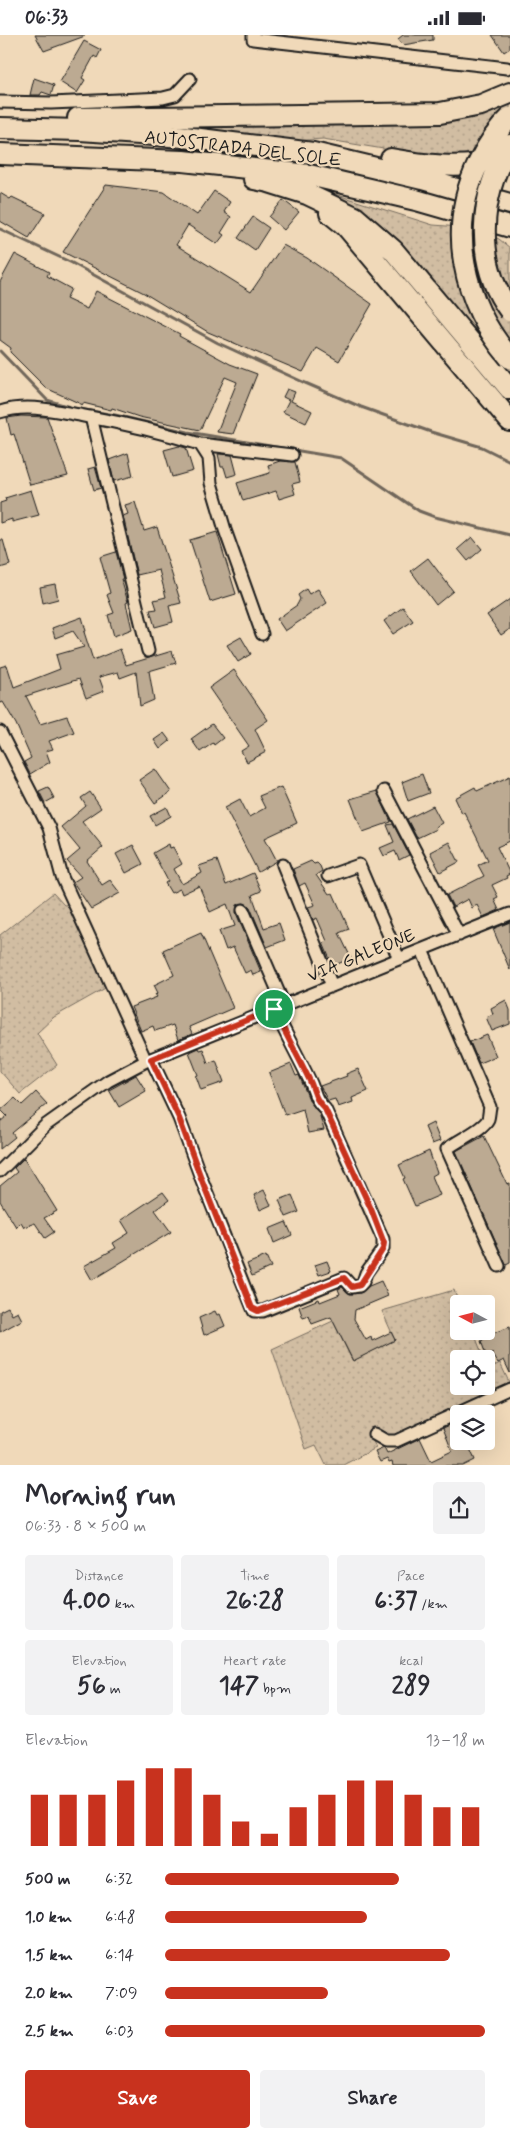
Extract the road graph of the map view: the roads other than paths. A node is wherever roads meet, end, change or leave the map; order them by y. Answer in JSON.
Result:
{"nodes":[{"id":1,"x":253,"y":35,"type":"edge"},
{"id":2,"x":507,"y":68,"type":"dead end"},
{"id":3,"x":190,"y":79,"type":"dead end"},
{"id":4,"x":510,"y":93,"type":"edge"},
{"id":5,"x":0,"y":102,"type":"edge"},
{"id":6,"x":510,"y":118,"type":"edge"},
{"id":7,"x":0,"y":124,"type":"edge"},
{"id":8,"x":0,"y":128,"type":"edge"},
{"id":9,"x":510,"y":145,"type":"edge"},
{"id":10,"x":313,"y":153,"type":"junction"},
{"id":11,"x":0,"y":154,"type":"edge"},
{"id":12,"x":99,"y":157,"type":"junction"},
{"id":13,"x":510,"y":159,"type":"edge"},
{"id":14,"x":307,"y":194,"type":"junction"},
{"id":15,"x":510,"y":204,"type":"edge"},
{"id":16,"x":510,"y":227,"type":"edge"},
{"id":17,"x":510,"y":311,"type":"edge"},
{"id":18,"x":510,"y":358,"type":"edge"},
{"id":19,"x":510,"y":389,"type":"edge"},
{"id":20,"x":0,"y":412,"type":"edge"},
{"id":21,"x":91,"y":417,"type":"junction"},
{"id":22,"x":510,"y":421,"type":"edge"},
{"id":23,"x":200,"y":444,"type":"junction"},
{"id":24,"x":292,"y":455,"type":"dead end"},
{"id":25,"x":262,"y":634,"type":"dead end"},
{"id":26,"x":148,"y":651,"type":"dead end"},
{"id":27,"x":0,"y":732,"type":"edge"},
{"id":28,"x":384,"y":791,"type":"dead end"},
{"id":29,"x":283,"y":865,"type":"dead end"},
{"id":30,"x":328,"y":876,"type":"dead end"},
{"id":31,"x":243,"y":910,"type":"dead end"},
{"id":32,"x":510,"y":914,"type":"edge"},
{"id":33,"x":459,"y":935,"type":"junction"},
{"id":34,"x":422,"y":950,"type":"junction"},
{"id":35,"x":399,"y":959,"type":"junction"},
{"id":36,"x":332,"y":986,"type":"junction"},
{"id":37,"x":279,"y":1007,"type":"junction"},
{"id":38,"x":148,"y":1060,"type":"junction"},
{"id":39,"x":0,"y":1171,"type":"edge"},
{"id":40,"x":499,"y":1266,"type":"dead end"},
{"id":41,"x":510,"y":1389,"type":"edge"},
{"id":42,"x":374,"y":1433,"type":"dead end"}],
"edges":[{"from":1,"to":2,"type":"street"},
{"from":3,"to":5,"type":"street"},
{"from":4,"to":7,"type":"highway"},
{"from":6,"to":18,"type":"highway","bridge":true},
{"from":8,"to":10,"type":"highway","name":"AUTOSTRADA DEL SOLE"},
{"from":9,"to":17,"type":"highway","bridge":true},
{"from":10,"to":13,"type":"highway"},
{"from":10,"to":15,"type":"highway","name":"AUTOSTRADA DEL SOLE"},
{"from":11,"to":12,"type":"highway","name":"AUTOSTRADA DEL SOLE"},
{"from":12,"to":14,"type":"highway"},
{"from":12,"to":16,"type":"highway","name":"AUTOSTRADA DEL SOLE"},
{"from":14,"to":19,"type":"highway"},
{"from":14,"to":22,"type":"highway"},
{"from":20,"to":21,"type":"street"},
{"from":21,"to":23,"type":"street"},
{"from":21,"to":26,"type":"street"},
{"from":23,"to":24,"type":"street"},
{"from":23,"to":25,"type":"street"},
{"from":27,"to":38,"type":"street"},
{"from":28,"to":33,"type":"street"},
{"from":29,"to":36,"type":"street"},
{"from":30,"to":35,"type":"street"},
{"from":31,"to":37,"type":"street"},
{"from":32,"to":33,"type":"street","name":"VIA GALEONE"},
{"from":33,"to":34,"type":"street","name":"VIA GALEONE"},
{"from":34,"to":35,"type":"street","name":"VIA GALEONE"},
{"from":34,"to":40,"type":"street"},
{"from":35,"to":36,"type":"street","name":"VIA GALEONE"},
{"from":36,"to":37,"type":"street","name":"VIA GALEONE"},
{"from":37,"to":38,"type":"street","name":"VIA GALEONE"},
{"from":37,"to":38,"type":"street"},
{"from":38,"to":39,"type":"street","name":"VIA GALEONE"},
{"from":41,"to":42,"type":"street"}]}
